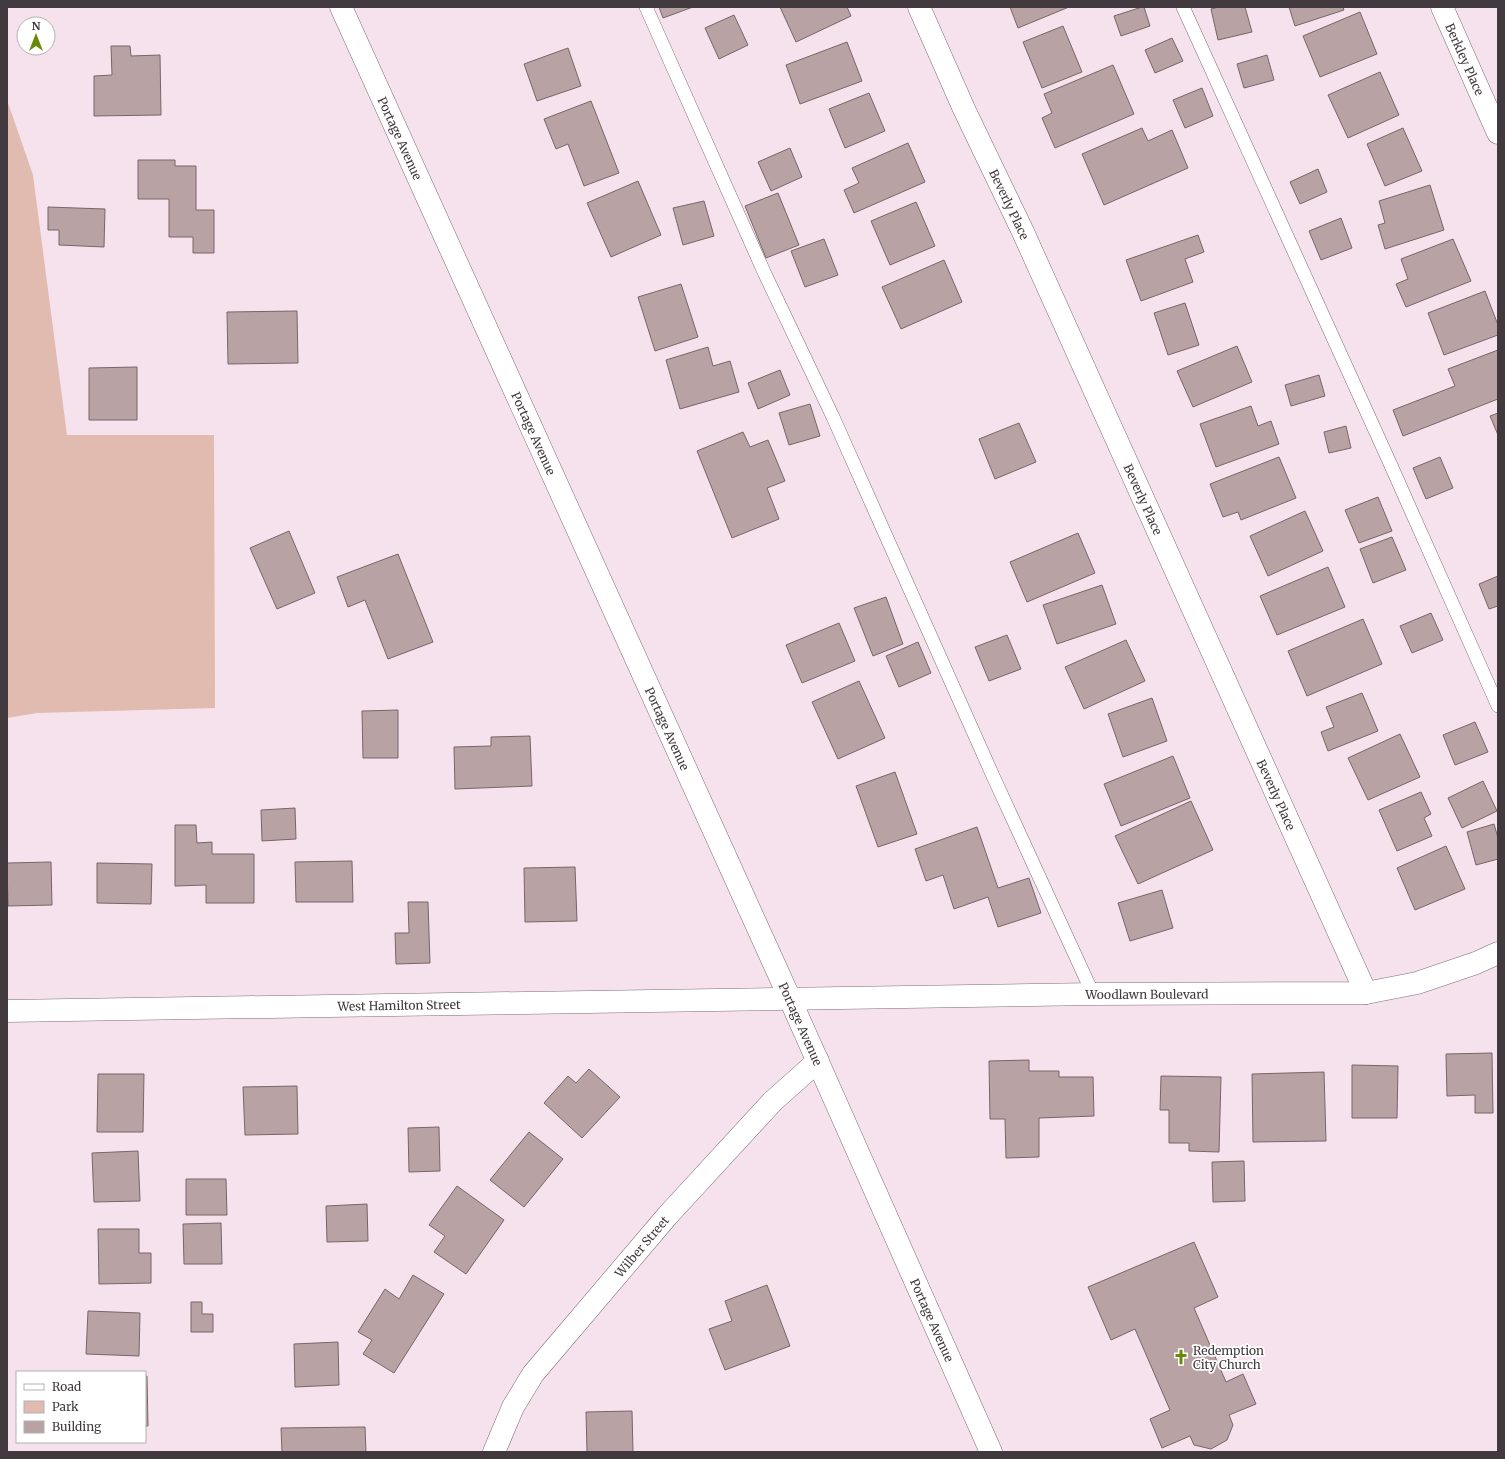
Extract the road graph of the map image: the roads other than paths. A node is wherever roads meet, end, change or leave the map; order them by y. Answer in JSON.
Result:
{"nodes":[{"id":1,"x":341,"y":7,"type":"edge"},
{"id":2,"x":646,"y":7,"type":"edge"},
{"id":3,"x":919,"y":7,"type":"edge"},
{"id":4,"x":1183,"y":7,"type":"edge"},
{"id":5,"x":1442,"y":7,"type":"edge"},
{"id":6,"x":1498,"y":133,"type":"edge"},
{"id":7,"x":1498,"y":706,"type":"edge"},
{"id":8,"x":1498,"y":953,"type":"edge"},
{"id":9,"x":1366,"y":993,"type":"junction"},
{"id":10,"x":1093,"y":994,"type":"junction"},
{"id":11,"x":790,"y":999,"type":"junction"},
{"id":12,"x":7,"y":1011,"type":"edge"},
{"id":13,"x":818,"y":1061,"type":"junction"},
{"id":14,"x":494,"y":1452,"type":"edge"},
{"id":15,"x":991,"y":1452,"type":"edge"}],
"edges":[{"from":1,"to":11,"type":"street","name":"Portage Avenue"},
{"from":2,"to":10,"type":"lane"},
{"from":3,"to":9,"type":"street","name":"Beverly Place"},
{"from":4,"to":7,"type":"lane"},
{"from":5,"to":6,"type":"street","name":"Berkley Place"},
{"from":8,"to":9,"type":"street","name":"Woodlawn Boulevard"},
{"from":9,"to":10,"type":"street","name":"Woodlawn Boulevard"},
{"from":10,"to":11,"type":"street","name":"Woodlawn Boulevard"},
{"from":11,"to":12,"type":"street","name":"West Hamilton Street"},
{"from":11,"to":13,"type":"street","name":"Portage Avenue"},
{"from":13,"to":14,"type":"street","name":"Wilber Street"},
{"from":13,"to":15,"type":"street","name":"Portage Avenue"}]}
